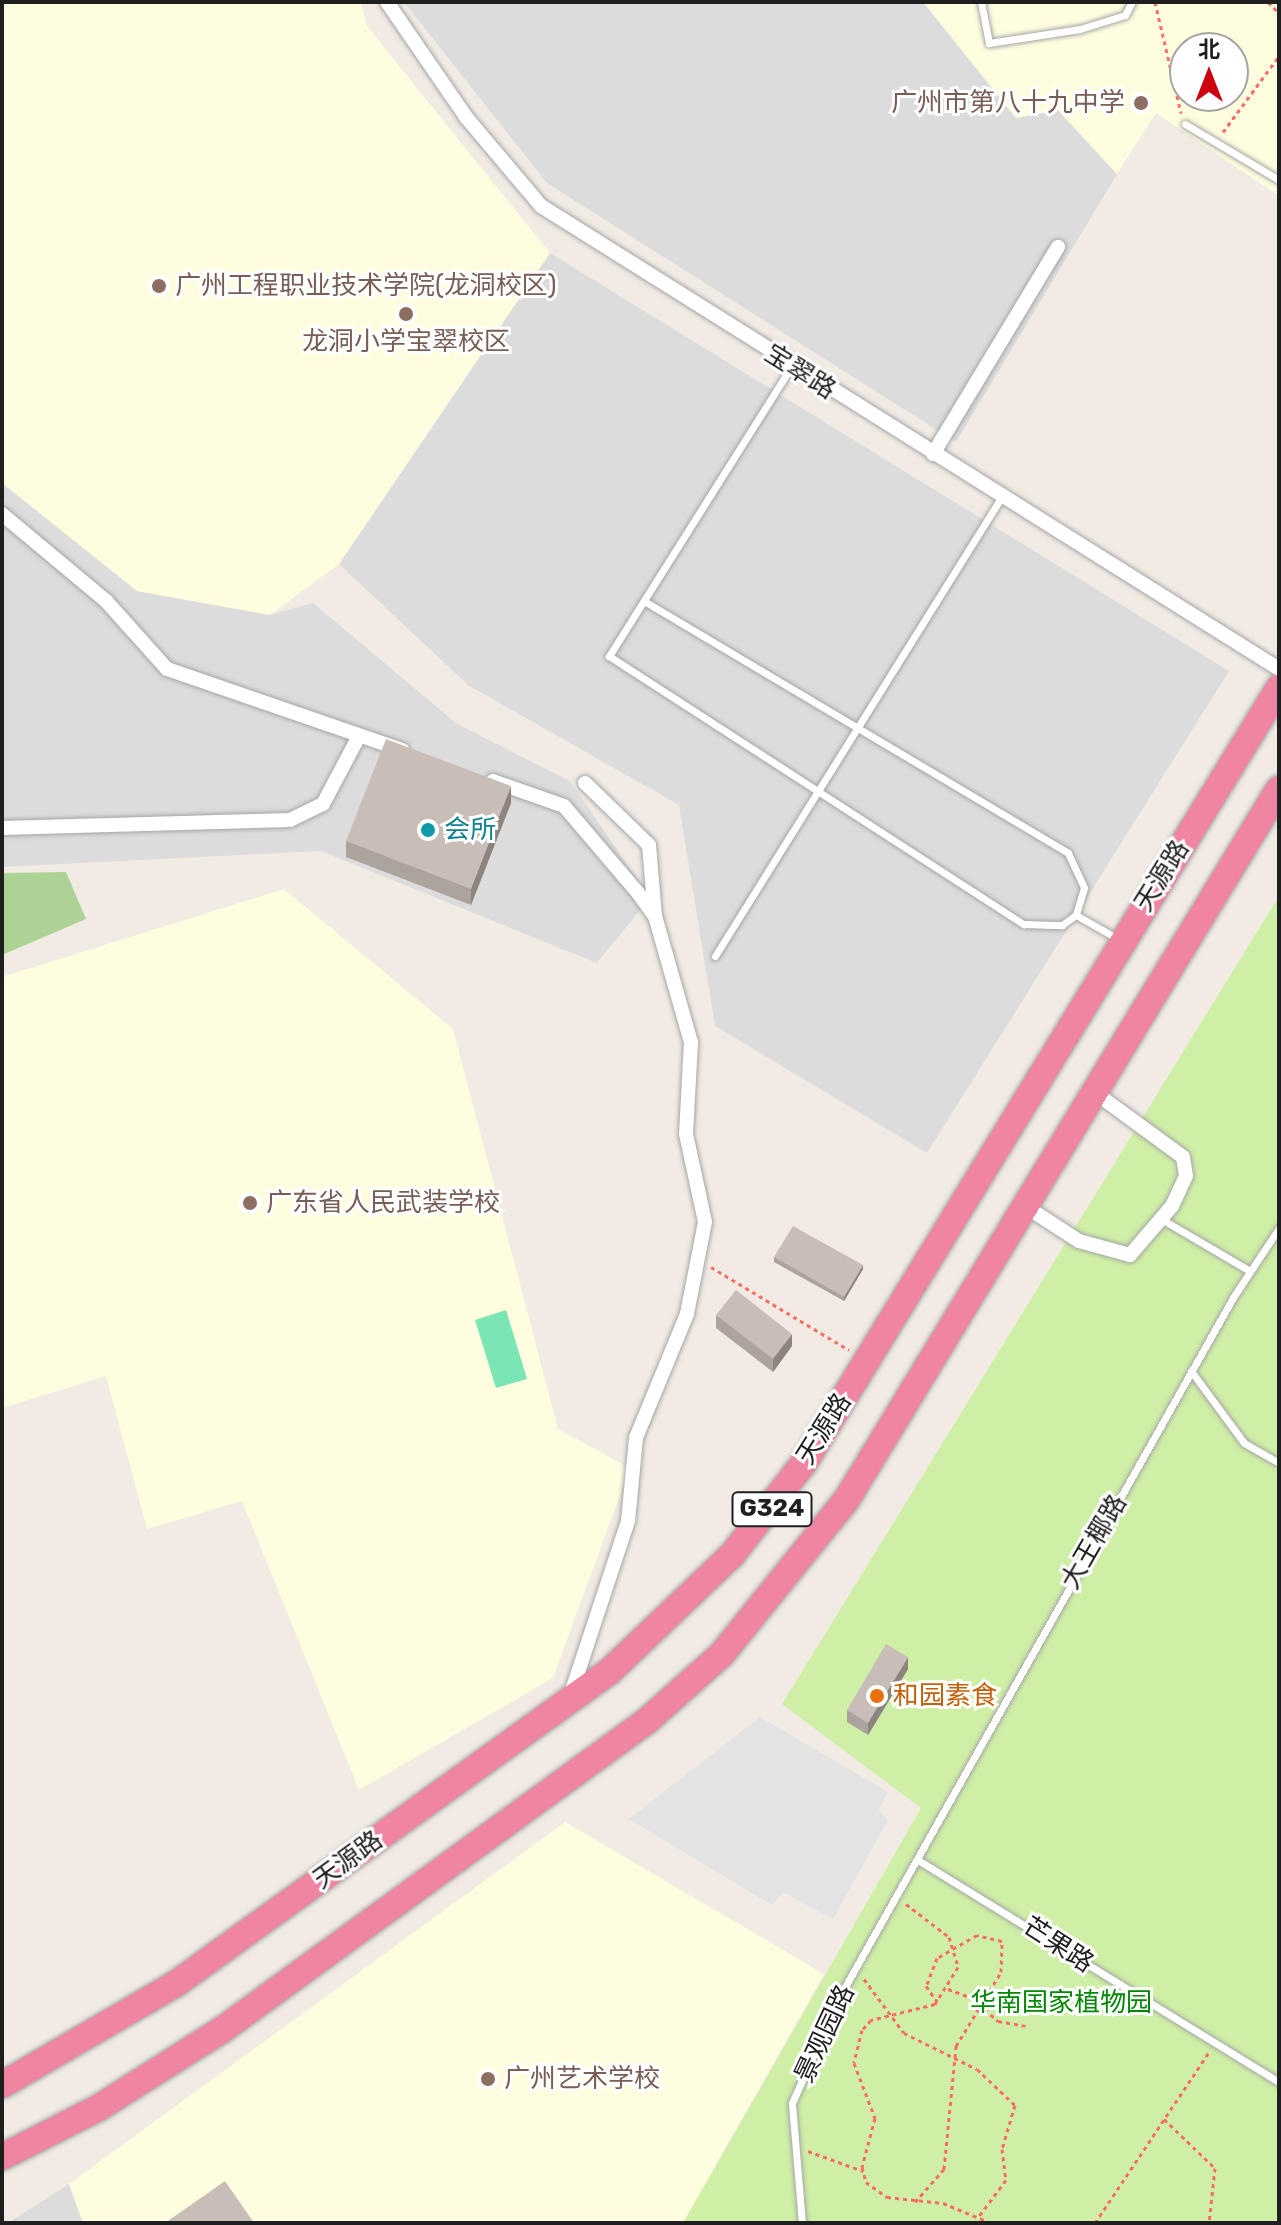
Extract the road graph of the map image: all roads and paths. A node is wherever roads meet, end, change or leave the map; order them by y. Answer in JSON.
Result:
{"nodes":[{"id":1,"x":387,"y":2,"type":"edge"},
{"id":2,"x":981,"y":2,"type":"edge"},
{"id":3,"x":1132,"y":2,"type":"edge"},
{"id":4,"x":1155,"y":2,"type":"edge"},
{"id":5,"x":1268,"y":2,"type":"edge"},
{"id":6,"x":1279,"y":13,"type":"edge"},
{"id":7,"x":1279,"y":56,"type":"edge"},
{"id":8,"x":1185,"y":124,"type":"joint"},
{"id":9,"x":1216,"y":142,"type":"junction"},
{"id":10,"x":1279,"y":180,"type":"edge"},
{"id":11,"x":1058,"y":247,"type":"dead end"},
{"id":12,"x":791,"y":367,"type":"junction"},
{"id":13,"x":933,"y":454,"type":"junction"},
{"id":14,"x":1001,"y":498,"type":"junction"},
{"id":15,"x":2,"y":514,"type":"edge"},
{"id":16,"x":644,"y":601,"type":"junction"},
{"id":17,"x":1279,"y":669,"type":"edge"},
{"id":18,"x":1279,"y":688,"type":"edge"},
{"id":19,"x":855,"y":732,"type":"junction"},
{"id":20,"x":358,"y":738,"type":"dead end"},
{"id":21,"x":417,"y":755,"type":"edge"},
{"id":22,"x":475,"y":775,"type":"edge"},
{"id":23,"x":585,"y":783,"type":"dead end"},
{"id":24,"x":1279,"y":789,"type":"edge"},
{"id":25,"x":819,"y":790,"type":"junction"},
{"id":26,"x":2,"y":828,"type":"edge"},
{"id":27,"x":1076,"y":915,"type":"junction"},
{"id":28,"x":655,"y":916,"type":"junction"},
{"id":29,"x":1122,"y":941,"type":"junction"},
{"id":30,"x":715,"y":956,"type":"dead end"},
{"id":31,"x":1097,"y":1094,"type":"junction"},
{"id":32,"x":1028,"y":1208,"type":"junction"},
{"id":33,"x":1163,"y":1220,"type":"junction"},
{"id":34,"x":1279,"y":1228,"type":"edge"},
{"id":35,"x":698,"y":1259,"type":"junction"},
{"id":36,"x":1250,"y":1271,"type":"junction"},
{"id":37,"x":866,"y":1361,"type":"junction"},
{"id":38,"x":1191,"y":1371,"type":"junction"},
{"id":39,"x":1279,"y":1463,"type":"edge"},
{"id":40,"x":568,"y":1701,"type":"junction"},
{"id":41,"x":918,"y":1860,"type":"junction"},
{"id":42,"x":897,"y":1897,"type":"junction"},
{"id":43,"x":954,"y":1945,"type":"junction"},
{"id":44,"x":854,"y":1973,"type":"junction"},
{"id":45,"x":948,"y":1989,"type":"junction"},
{"id":46,"x":937,"y":2001,"type":"junction"},
{"id":47,"x":978,"y":2003,"type":"junction"},
{"id":48,"x":894,"y":2015,"type":"junction"},
{"id":49,"x":1026,"y":2026,"type":"dead end"},
{"id":50,"x":1215,"y":2042,"type":"junction"},
{"id":51,"x":954,"y":2063,"type":"junction"},
{"id":52,"x":1279,"y":2082,"type":"edge"},
{"id":53,"x":2,"y":2085,"type":"edge"},
{"id":54,"x":1164,"y":2119,"type":"junction"},
{"id":55,"x":795,"y":2142,"type":"junction"},
{"id":56,"x":2,"y":2157,"type":"edge"},
{"id":57,"x":863,"y":2171,"type":"junction"},
{"id":58,"x":915,"y":2202,"type":"junction"},
{"id":59,"x":979,"y":2216,"type":"junction"},
{"id":60,"x":802,"y":2223,"type":"edge"},
{"id":61,"x":991,"y":2223,"type":"edge"},
{"id":62,"x":1095,"y":2223,"type":"edge"},
{"id":63,"x":1209,"y":2223,"type":"edge"}],
"edges":[{"from":1,"to":12,"type":"street","name":"宝翠路"},
{"from":2,"to":3,"type":"lane"},
{"from":4,"to":8,"type":"path"},
{"from":5,"to":6,"type":"path"},
{"from":7,"to":9,"type":"path"},
{"from":8,"to":9,"type":"lane"},
{"from":9,"to":10,"type":"lane"},
{"from":11,"to":13,"type":"street"},
{"from":12,"to":13,"type":"street","name":"宝翠路"},
{"from":12,"to":16,"type":"lane"},
{"from":13,"to":14,"type":"street","name":"宝翠路"},
{"from":14,"to":17,"type":"street","name":"宝翠路"},
{"from":14,"to":19,"type":"lane"},
{"from":15,"to":21,"type":"street"},
{"from":16,"to":19,"type":"lane"},
{"from":16,"to":25,"type":"lane"},
{"from":18,"to":29,"type":"highway","name":"天源路","number":"G324"},
{"from":19,"to":25,"type":"lane"},
{"from":19,"to":27,"type":"lane"},
{"from":20,"to":26,"type":"street"},
{"from":22,"to":28,"type":"street"},
{"from":23,"to":28,"type":"street"},
{"from":24,"to":31,"type":"highway","number":"G324"},
{"from":25,"to":27,"type":"lane"},
{"from":25,"to":30,"type":"lane"},
{"from":27,"to":29,"type":"lane"},
{"from":28,"to":35,"type":"street"},
{"from":29,"to":37,"type":"highway","name":"天源路","number":"G324"},
{"from":31,"to":32,"type":"highway","number":"G324"},
{"from":31,"to":33,"type":"street"},
{"from":32,"to":33,"type":"street"},
{"from":32,"to":56,"type":"highway","number":"G324"},
{"from":33,"to":36,"type":"lane"},
{"from":34,"to":36,"type":"lane","name":"大王椰路"},
{"from":35,"to":37,"type":"path"},
{"from":35,"to":40,"type":"street"},
{"from":36,"to":38,"type":"lane","name":"大王椰路"},
{"from":37,"to":40,"type":"highway","name":"天源路","number":"G324"},
{"from":38,"to":39,"type":"lane"},
{"from":38,"to":41,"type":"lane","name":"大王椰路"},
{"from":40,"to":53,"type":"highway","name":"天源路","number":"G324"},
{"from":41,"to":42,"type":"lane","name":"景观园路"},
{"from":41,"to":50,"type":"lane","name":"芒果路"},
{"from":42,"to":43,"type":"path"},
{"from":42,"to":44,"type":"lane","name":"景观园路"},
{"from":43,"to":45,"type":"path"},
{"from":43,"to":46,"type":"path"},
{"from":43,"to":47,"type":"path"},
{"from":44,"to":48,"type":"path"},
{"from":44,"to":55,"type":"lane","name":"景观园路"},
{"from":45,"to":46,"type":"path"},
{"from":45,"to":47,"type":"path"},
{"from":46,"to":48,"type":"path"},
{"from":47,"to":49,"type":"path"},
{"from":47,"to":51,"type":"path"},
{"from":48,"to":51,"type":"path"},
{"from":48,"to":57,"type":"path"},
{"from":50,"to":52,"type":"lane","name":"芒果路"},
{"from":50,"to":54,"type":"path"},
{"from":51,"to":58,"type":"path"},
{"from":51,"to":59,"type":"path"},
{"from":54,"to":62,"type":"path"},
{"from":54,"to":63,"type":"path"},
{"from":55,"to":57,"type":"path"},
{"from":55,"to":60,"type":"lane","name":"景观园路"},
{"from":57,"to":58,"type":"path"},
{"from":58,"to":59,"type":"path"},
{"from":59,"to":61,"type":"path"}]}
